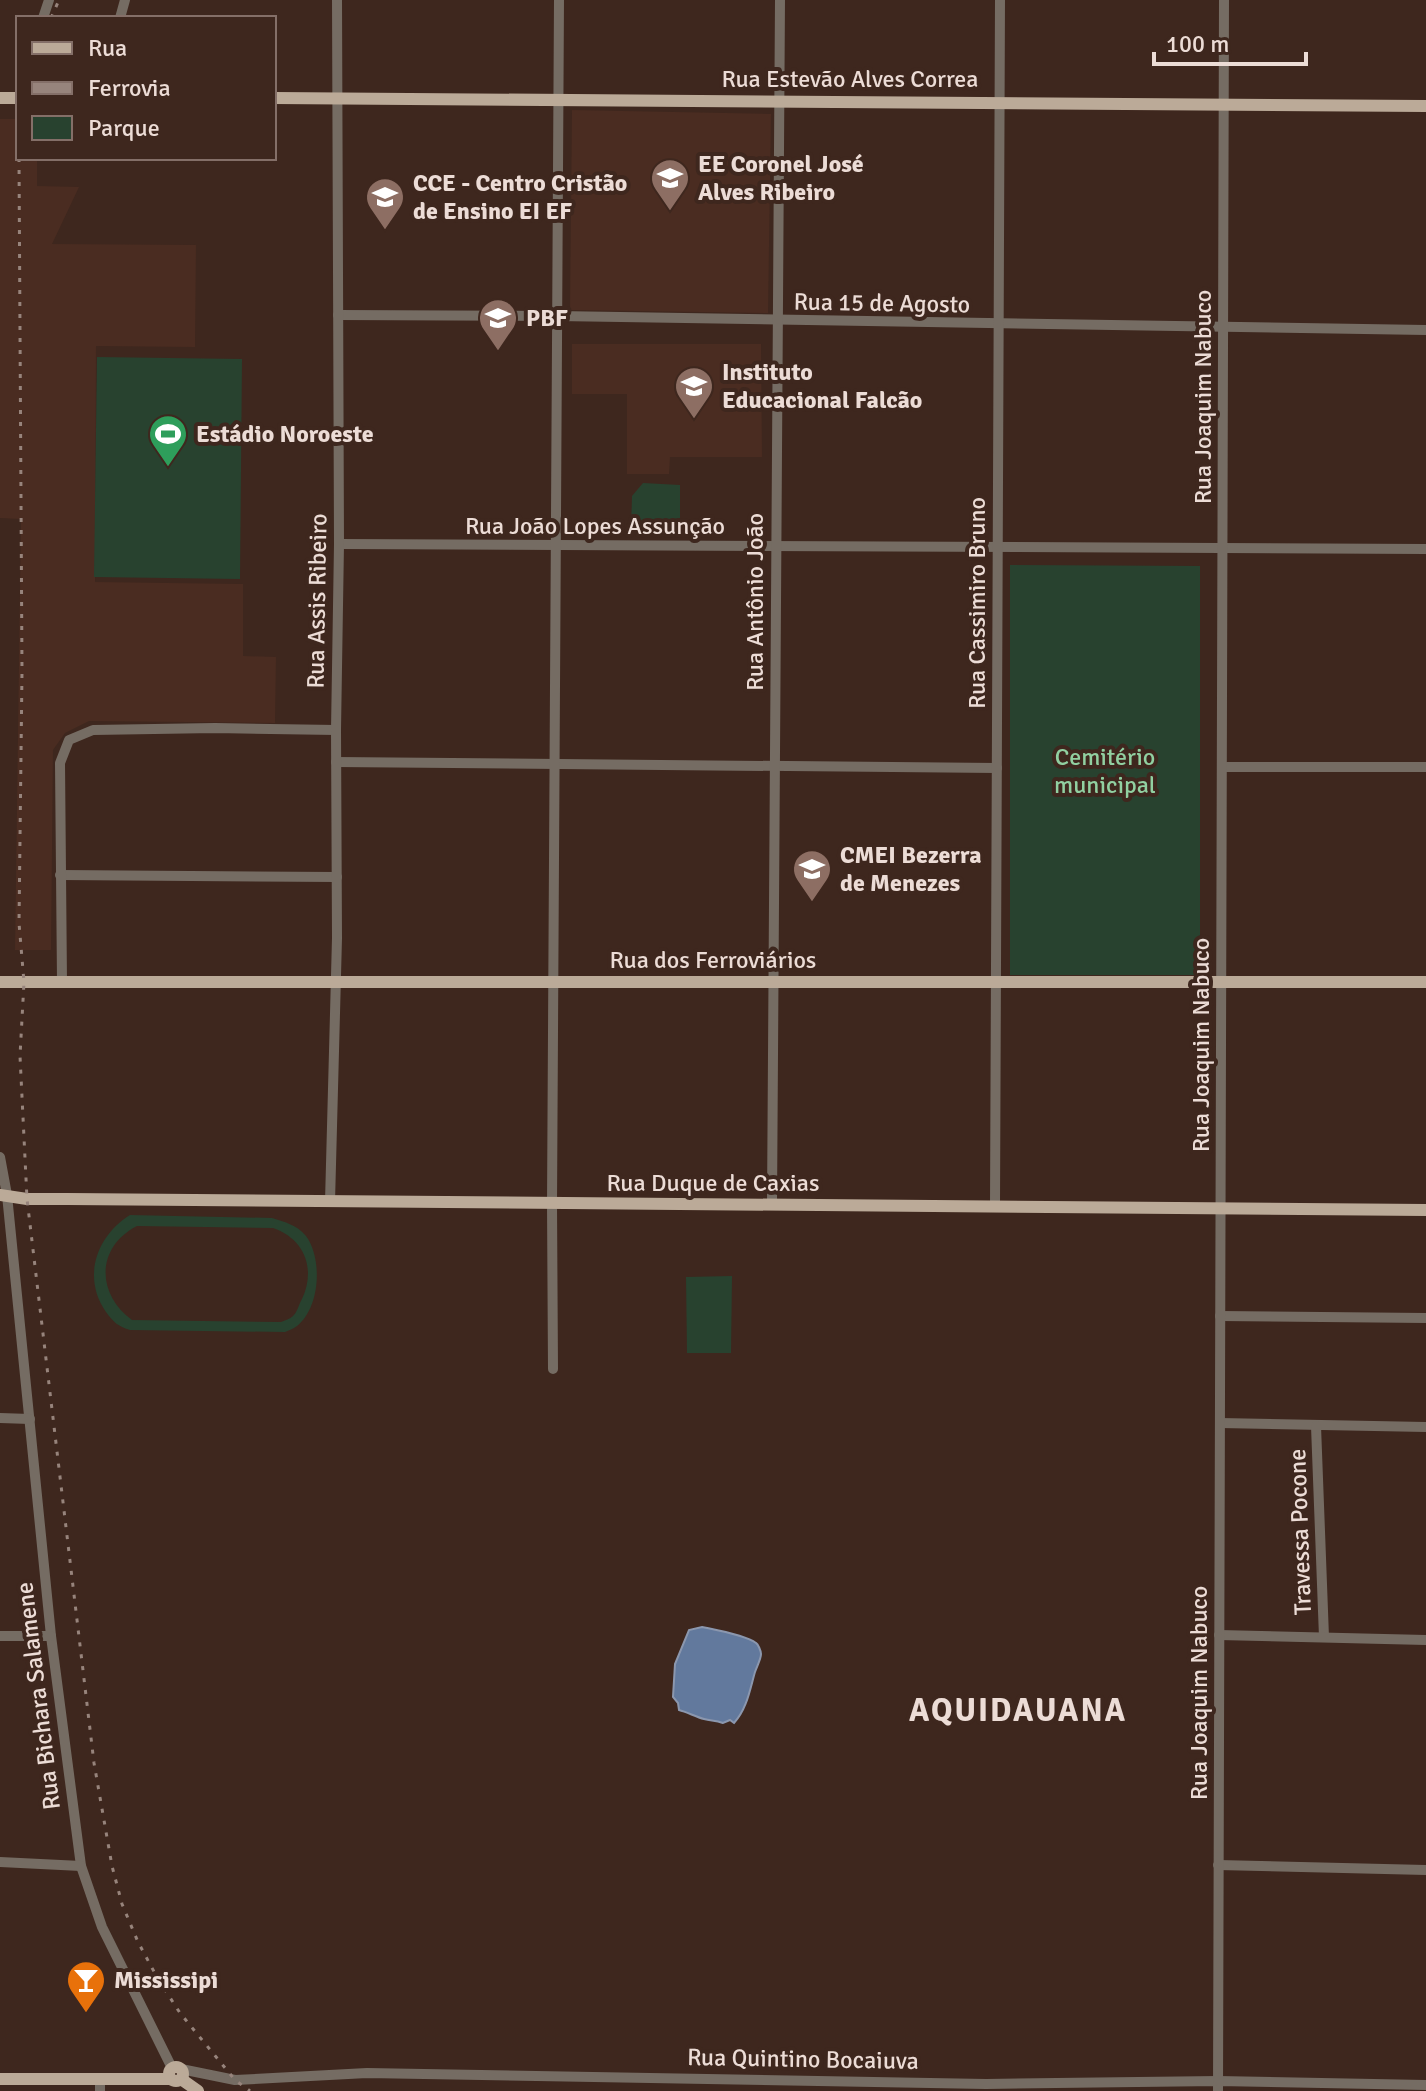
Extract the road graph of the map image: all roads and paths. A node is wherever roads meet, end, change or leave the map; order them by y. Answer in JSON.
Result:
{"nodes":[{"id":1,"x":337,"y":0,"type":"edge"},
{"id":2,"x":559,"y":0,"type":"edge"},
{"id":3,"x":780,"y":0,"type":"edge"},
{"id":4,"x":1000,"y":0,"type":"edge"},
{"id":5,"x":1224,"y":0,"type":"edge"},
{"id":6,"x":276,"y":98,"type":"edge"},
{"id":7,"x":337,"y":98,"type":"junction"},
{"id":8,"x":560,"y":99,"type":"junction"},
{"id":9,"x":780,"y":101,"type":"junction"},
{"id":10,"x":1000,"y":103,"type":"junction"},
{"id":11,"x":1224,"y":104,"type":"junction"},
{"id":12,"x":1426,"y":106,"type":"edge"},
{"id":13,"x":338,"y":315,"type":"junction"},
{"id":14,"x":557,"y":316,"type":"junction"},
{"id":15,"x":777,"y":321,"type":"junction"},
{"id":16,"x":999,"y":324,"type":"junction"},
{"id":17,"x":1223,"y":327,"type":"junction"},
{"id":18,"x":1426,"y":330,"type":"edge"},
{"id":19,"x":339,"y":544,"type":"junction"},
{"id":20,"x":557,"y":545,"type":"junction"},
{"id":21,"x":776,"y":546,"type":"junction"},
{"id":22,"x":998,"y":547,"type":"junction"},
{"id":23,"x":1222,"y":549,"type":"junction"},
{"id":24,"x":1426,"y":549,"type":"edge"},
{"id":25,"x":336,"y":730,"type":"junction"},
{"id":26,"x":336,"y":762,"type":"junction"},
{"id":27,"x":555,"y":764,"type":"junction"},
{"id":28,"x":774,"y":766,"type":"junction"},
{"id":29,"x":1222,"y":767,"type":"junction"},
{"id":30,"x":1426,"y":767,"type":"edge"},
{"id":31,"x":997,"y":768,"type":"junction"},
{"id":32,"x":60,"y":875,"type":"junction"},
{"id":33,"x":337,"y":877,"type":"junction"},
{"id":34,"x":0,"y":982,"type":"edge"},
{"id":35,"x":62,"y":982,"type":"junction"},
{"id":36,"x":336,"y":982,"type":"junction"},
{"id":37,"x":553,"y":982,"type":"junction"},
{"id":38,"x":773,"y":982,"type":"junction"},
{"id":39,"x":996,"y":982,"type":"junction"},
{"id":40,"x":1221,"y":982,"type":"junction"},
{"id":41,"x":1426,"y":982,"type":"edge"},
{"id":42,"x":0,"y":1157,"type":"edge"},
{"id":43,"x":4,"y":1195,"type":"edge"},
{"id":44,"x":330,"y":1202,"type":"junction"},
{"id":45,"x":552,"y":1204,"type":"junction"},
{"id":46,"x":772,"y":1205,"type":"junction"},
{"id":47,"x":995,"y":1206,"type":"junction"},
{"id":48,"x":1220,"y":1208,"type":"junction"},
{"id":49,"x":1426,"y":1210,"type":"edge"},
{"id":50,"x":1220,"y":1316,"type":"junction"},
{"id":51,"x":1426,"y":1318,"type":"edge"},
{"id":52,"x":553,"y":1369,"type":"dead end"},
{"id":53,"x":0,"y":1418,"type":"edge"},
{"id":54,"x":30,"y":1419,"type":"junction"},
{"id":55,"x":1220,"y":1423,"type":"junction"},
{"id":56,"x":1316,"y":1426,"type":"junction"},
{"id":57,"x":1426,"y":1427,"type":"edge"},
{"id":58,"x":1219,"y":1635,"type":"junction"},
{"id":59,"x":0,"y":1636,"type":"edge"},
{"id":60,"x":51,"y":1636,"type":"junction"},
{"id":61,"x":1324,"y":1637,"type":"junction"},
{"id":62,"x":1426,"y":1640,"type":"edge"},
{"id":63,"x":0,"y":1862,"type":"edge"},
{"id":64,"x":1218,"y":1865,"type":"junction"},
{"id":65,"x":81,"y":1866,"type":"junction"},
{"id":66,"x":1426,"y":1870,"type":"edge"},
{"id":67,"x":176,"y":2074,"type":"junction"},
{"id":68,"x":0,"y":2079,"type":"edge"},
{"id":69,"x":100,"y":2085,"type":"edge"},
{"id":70,"x":1426,"y":2085,"type":"edge"},
{"id":71,"x":771,"y":2086,"type":"edge"},
{"id":72,"x":1218,"y":2086,"type":"edge"},
{"id":73,"x":883,"y":2087,"type":"edge"},
{"id":74,"x":986,"y":2088,"type":"edge"},
{"id":75,"x":198,"y":2091,"type":"edge"}],
"edges":[{"from":1,"to":7,"type":"street","name":"Rua Assis Ribeiro"},
{"from":2,"to":8,"type":"street"},
{"from":3,"to":9,"type":"street","name":"Rua Antônio João"},
{"from":4,"to":10,"type":"street","name":"Rua Cassimiro Bruno"},
{"from":5,"to":11,"type":"street","name":"Rua Joaquim Nabuco"},
{"from":6,"to":7,"type":"main road","name":"Rua Estevão Alves Correa"},
{"from":7,"to":8,"type":"main road","name":"Rua Estevão Alves Correa"},
{"from":7,"to":13,"type":"street","name":"Rua Assis Ribeiro"},
{"from":8,"to":9,"type":"main road","name":"Rua Estevão Alves Correa"},
{"from":8,"to":14,"type":"street"},
{"from":9,"to":10,"type":"main road","name":"Rua Estevão Alves Correa"},
{"from":9,"to":15,"type":"street","name":"Rua Antônio João"},
{"from":10,"to":11,"type":"main road","name":"Rua Estevão Alves Correa"},
{"from":10,"to":16,"type":"street","name":"Rua Cassimiro Bruno"},
{"from":11,"to":12,"type":"main road","name":"Rua Estevão Alves Correa"},
{"from":11,"to":17,"type":"street","name":"Rua Joaquim Nabuco"},
{"from":13,"to":14,"type":"street","name":"Rua 15 de Agosto"},
{"from":13,"to":19,"type":"street","name":"Rua Assis Ribeiro"},
{"from":14,"to":15,"type":"street","name":"Rua 15 de Agosto"},
{"from":14,"to":20,"type":"street"},
{"from":15,"to":16,"type":"street","name":"Rua 15 de Agosto"},
{"from":15,"to":21,"type":"street","name":"Rua Antônio João"},
{"from":16,"to":17,"type":"street","name":"Rua 15 de Agosto"},
{"from":16,"to":22,"type":"street","name":"Rua Cassimiro Bruno"},
{"from":17,"to":18,"type":"street","name":"Rua 15 de Agosto"},
{"from":17,"to":23,"type":"street","name":"Rua Joaquim Nabuco"},
{"from":19,"to":20,"type":"street","name":"Rua João Lopes Assunção"},
{"from":19,"to":25,"type":"street","name":"Rua Assis Ribeiro"},
{"from":20,"to":21,"type":"street","name":"Rua João Lopes Assunção"},
{"from":20,"to":27,"type":"street"},
{"from":21,"to":22,"type":"street","name":"Rua João Lopes Assunção"},
{"from":21,"to":28,"type":"street","name":"Rua Antônio João"},
{"from":22,"to":23,"type":"street","name":"Rua João Lopes Assunção"},
{"from":22,"to":31,"type":"street","name":"Rua Cassimiro Bruno"},
{"from":23,"to":24,"type":"street","name":"Rua João Lopes Assunção"},
{"from":23,"to":29,"type":"street","name":"Rua Joaquim Nabuco"},
{"from":25,"to":26,"type":"street","name":"Rua Assis Ribeiro"},
{"from":25,"to":32,"type":"street"},
{"from":26,"to":27,"type":"street"},
{"from":26,"to":33,"type":"street","name":"Rua Assis Ribeiro"},
{"from":27,"to":28,"type":"street"},
{"from":27,"to":37,"type":"street"},
{"from":28,"to":31,"type":"street"},
{"from":28,"to":38,"type":"street","name":"Rua Antônio João"},
{"from":29,"to":30,"type":"street"},
{"from":29,"to":40,"type":"street","name":"Rua Joaquim Nabuco"},
{"from":31,"to":39,"type":"street","name":"Rua Cassimiro Bruno"},
{"from":32,"to":33,"type":"street"},
{"from":32,"to":35,"type":"street"},
{"from":33,"to":36,"type":"street","name":"Rua Assis Ribeiro"},
{"from":34,"to":35,"type":"main road","name":"Rua dos Ferroviários"},
{"from":35,"to":36,"type":"main road","name":"Rua dos Ferroviários"},
{"from":36,"to":37,"type":"main road","name":"Rua dos Ferroviários"},
{"from":36,"to":44,"type":"street","name":"Rua Assis Ribeiro"},
{"from":37,"to":38,"type":"main road","name":"Rua dos Ferroviários"},
{"from":37,"to":45,"type":"street"},
{"from":38,"to":39,"type":"main road","name":"Rua dos Ferroviários"},
{"from":38,"to":46,"type":"street","name":"Rua Antônio João"},
{"from":39,"to":40,"type":"main road","name":"Rua dos Ferroviários"},
{"from":39,"to":47,"type":"street","name":"Rua Cassimiro Bruno"},
{"from":40,"to":41,"type":"main road","name":"Rua dos Ferroviários"},
{"from":40,"to":48,"type":"street","name":"Rua Joaquim Nabuco"},
{"from":42,"to":43,"type":"street","name":"Rua Bichara Salamene"},
{"from":43,"to":44,"type":"main road","name":"Rua Duque de Caxias"},
{"from":43,"to":54,"type":"street","name":"Rua Bichara Salamene"},
{"from":44,"to":45,"type":"main road","name":"Rua Duque de Caxias"},
{"from":45,"to":46,"type":"main road","name":"Rua Duque de Caxias"},
{"from":45,"to":52,"type":"street"},
{"from":46,"to":47,"type":"main road","name":"Rua Duque de Caxias"},
{"from":47,"to":48,"type":"main road","name":"Rua Duque de Caxias"},
{"from":48,"to":49,"type":"main road","name":"Rua Duque de Caxias"},
{"from":48,"to":50,"type":"street","name":"Rua Joaquim Nabuco"},
{"from":50,"to":51,"type":"street"},
{"from":50,"to":55,"type":"street","name":"Rua Joaquim Nabuco"},
{"from":53,"to":54,"type":"street"},
{"from":54,"to":60,"type":"street","name":"Rua Bichara Salamene"},
{"from":55,"to":56,"type":"street"},
{"from":55,"to":58,"type":"street","name":"Rua Joaquim Nabuco"},
{"from":56,"to":57,"type":"street"},
{"from":56,"to":61,"type":"street","name":"Travessa Pocone"},
{"from":58,"to":61,"type":"street"},
{"from":58,"to":64,"type":"street","name":"Rua Joaquim Nabuco"},
{"from":59,"to":60,"type":"street"},
{"from":60,"to":65,"type":"street","name":"Rua Bichara Salamene"},
{"from":61,"to":62,"type":"street"},
{"from":63,"to":65,"type":"street"},
{"from":64,"to":66,"type":"street"},
{"from":64,"to":72,"type":"street","name":"Rua Joaquim Nabuco"},
{"from":65,"to":67,"type":"street","name":"Rua Bichara Salamene"},
{"from":67,"to":69,"type":"main road","name":"Rua Quintino Bocaiuva"},
{"from":67,"to":71,"type":"street","name":"Rua Quintino Bocaiuva"},
{"from":67,"to":75,"type":"main road","name":"Rua Bichara Salamene"},
{"from":68,"to":69,"type":"main road","name":"Rua Quintino Bocaiuva"},
{"from":70,"to":72,"type":"street","name":"Rua Quintino Bocaiuva"},
{"from":71,"to":73,"type":"street","name":"Rua Quintino Bocaiuva"},
{"from":72,"to":74,"type":"street","name":"Rua Quintino Bocaiuva"},
{"from":73,"to":74,"type":"street","name":"Rua Quintino Bocaiuva"}]}
